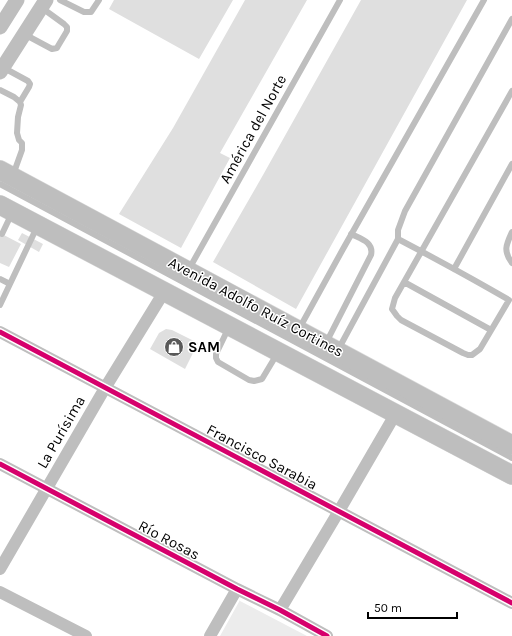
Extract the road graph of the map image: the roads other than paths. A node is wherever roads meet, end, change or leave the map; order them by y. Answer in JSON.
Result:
{"nodes":[{"id":1,"x":17,"y":0,"type":"edge"},
{"id":2,"x":60,"y":0,"type":"edge"},
{"id":3,"x":99,"y":0,"type":"edge"},
{"id":4,"x":340,"y":0,"type":"edge"},
{"id":5,"x":484,"y":0,"type":"edge"},
{"id":6,"x":43,"y":4,"type":"edge"},
{"id":7,"x":512,"y":19,"type":"edge"},
{"id":8,"x":0,"y":27,"type":"edge"},
{"id":9,"x":24,"y":34,"type":"junction"},
{"id":10,"x":1,"y":70,"type":"edge"},
{"id":11,"x":0,"y":90,"type":"edge"},
{"id":12,"x":512,"y":91,"type":"edge"},
{"id":13,"x":20,"y":102,"type":"junction"},
{"id":14,"x":512,"y":164,"type":"edge"},
{"id":15,"x":4,"y":174,"type":"edge"},
{"id":16,"x":6,"y":208,"type":"edge"},
{"id":17,"x":38,"y":225,"type":"junction"},
{"id":18,"x":512,"y":232,"type":"edge"},
{"id":19,"x":2,"y":234,"type":"dead end"},
{"id":20,"x":351,"y":234,"type":"junction"},
{"id":21,"x":398,"y":239,"type":"junction"},
{"id":22,"x":421,"y":251,"type":"junction"},
{"id":23,"x":512,"y":263,"type":"edge"},
{"id":24,"x":454,"y":269,"type":"junction"},
{"id":25,"x":188,"y":271,"type":"junction"},
{"id":26,"x":0,"y":279,"type":"edge"},
{"id":27,"x":404,"y":282,"type":"junction"},
{"id":28,"x":10,"y":284,"type":"junction"},
{"id":29,"x":164,"y":292,"type":"junction"},
{"id":30,"x":511,"y":298,"type":"edge"},
{"id":31,"x":0,"y":305,"type":"edge"},
{"id":32,"x":230,"y":326,"type":"junction"},
{"id":33,"x":298,"y":330,"type":"junction"},
{"id":34,"x":491,"y":330,"type":"junction"},
{"id":35,"x":0,"y":332,"type":"edge"},
{"id":36,"x":332,"y":348,"type":"junction"},
{"id":37,"x":279,"y":352,"type":"junction"},
{"id":38,"x":104,"y":388,"type":"junction"},
{"id":39,"x":396,"y":413,"type":"junction"},
{"id":40,"x":512,"y":445,"type":"edge"},
{"id":41,"x":512,"y":458,"type":"edge"},
{"id":42,"x":0,"y":464,"type":"edge"},
{"id":43,"x":512,"y":475,"type":"edge"},
{"id":44,"x":46,"y":489,"type":"junction"},
{"id":45,"x":339,"y":512,"type":"junction"},
{"id":46,"x":0,"y":569,"type":"edge"},
{"id":47,"x":237,"y":589,"type":"junction"},
{"id":48,"x":0,"y":592,"type":"edge"},
{"id":49,"x":512,"y":604,"type":"edge"},
{"id":50,"x":280,"y":610,"type":"junction"},
{"id":51,"x":322,"y":635,"type":"edge"},
{"id":52,"x":86,"y":636,"type":"edge"},
{"id":53,"x":210,"y":636,"type":"edge"}],
"edges":[{"from":1,"to":8,"type":"street"},
{"from":2,"to":3,"type":"lane"},
{"from":4,"to":25,"type":"lane","name":"América del Norte"},
{"from":5,"to":20,"type":"lane"},
{"from":6,"to":9,"type":"street"},
{"from":6,"to":9,"type":"lane"},
{"from":7,"to":21,"type":"lane"},
{"from":9,"to":10,"type":"street"},
{"from":10,"to":13,"type":"lane"},
{"from":11,"to":13,"type":"lane"},
{"from":12,"to":22,"type":"lane"},
{"from":13,"to":15,"type":"lane"},
{"from":14,"to":24,"type":"lane"},
{"from":15,"to":25,"type":"main road","name":"Avenida Adolfo Ruíz Cortines"},
{"from":15,"to":41,"type":"lane"},
{"from":16,"to":17,"type":"main road","name":"Avenida Adolfo Ruíz Cortines"},
{"from":16,"to":19,"type":"lane"},
{"from":17,"to":28,"type":"lane"},
{"from":17,"to":29,"type":"main road","name":"Avenida Adolfo Ruíz Cortines"},
{"from":18,"to":23,"type":"lane"},
{"from":20,"to":33,"type":"lane"},
{"from":20,"to":36,"type":"lane"},
{"from":21,"to":22,"type":"lane"},
{"from":21,"to":36,"type":"lane"},
{"from":22,"to":24,"type":"lane"},
{"from":22,"to":27,"type":"lane"},
{"from":24,"to":30,"type":"lane"},
{"from":25,"to":33,"type":"main road","name":"Avenida Adolfo Ruíz Cortines"},
{"from":26,"to":28,"type":"lane"},
{"from":27,"to":34,"type":"lane"},
{"from":27,"to":34,"type":"lane"},
{"from":28,"to":31,"type":"lane"},
{"from":29,"to":32,"type":"main road","name":"Avenida Adolfo Ruíz Cortines"},
{"from":29,"to":38,"type":"street","name":"La Purísima"},
{"from":30,"to":34,"type":"lane"},
{"from":32,"to":37,"type":"main road","name":"Avenida Adolfo Ruíz Cortines"},
{"from":32,"to":37,"type":"lane"},
{"from":33,"to":36,"type":"main road","name":"Avenida Adolfo Ruíz Cortines"},
{"from":35,"to":38,"type":"street","name":"Francisco Sarabia"},
{"from":36,"to":40,"type":"main road","name":"Avenida Adolfo Ruíz Cortines"},
{"from":37,"to":39,"type":"main road","name":"Avenida Adolfo Ruíz Cortines"},
{"from":38,"to":44,"type":"street","name":"La Purísima"},
{"from":38,"to":45,"type":"street","name":"Francisco Sarabia"},
{"from":39,"to":43,"type":"main road","name":"Avenida Adolfo Ruíz Cortines"},
{"from":39,"to":45,"type":"street"},
{"from":42,"to":44,"type":"street","name":"Río Rosas"},
{"from":44,"to":46,"type":"street","name":"La Purísima"},
{"from":44,"to":47,"type":"street","name":"Río Rosas"},
{"from":45,"to":49,"type":"street","name":"Francisco Sarabia"},
{"from":45,"to":50,"type":"street"},
{"from":47,"to":50,"type":"street","name":"Río Rosas"},
{"from":47,"to":53,"type":"street"},
{"from":48,"to":52,"type":"street"},
{"from":50,"to":51,"type":"street","name":"Río Rosas"}]}
